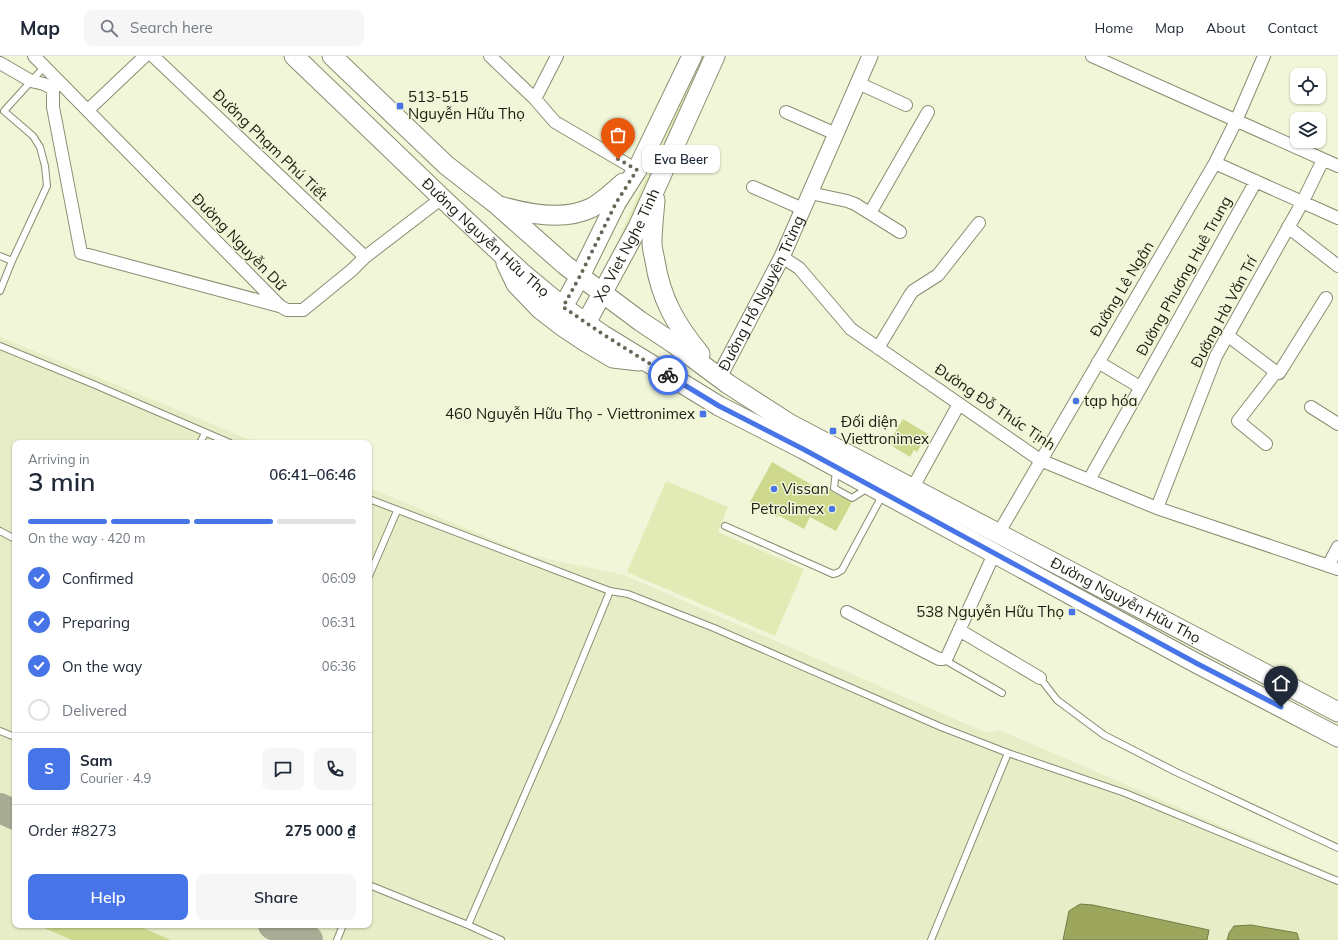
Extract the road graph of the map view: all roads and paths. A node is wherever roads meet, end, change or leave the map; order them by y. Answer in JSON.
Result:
{"nodes":[{"id":1,"x":34,"y":56,"type":"edge"},
{"id":2,"x":145,"y":56,"type":"edge"},
{"id":3,"x":153,"y":56,"type":"edge"},
{"id":4,"x":294,"y":56,"type":"edge"},
{"id":5,"x":332,"y":56,"type":"edge"},
{"id":6,"x":490,"y":56,"type":"edge"},
{"id":7,"x":557,"y":56,"type":"edge"},
{"id":8,"x":692,"y":56,"type":"edge"},
{"id":9,"x":715,"y":56,"type":"edge"},
{"id":10,"x":1092,"y":56,"type":"edge"},
{"id":11,"x":1264,"y":56,"type":"edge"},
{"id":12,"x":868,"y":57,"type":"edge"},
{"id":13,"x":0,"y":62,"type":"edge"},
{"id":14,"x":45,"y":66,"type":"junction"},
{"id":15,"x":31,"y":81,"type":"junction"},
{"id":16,"x":858,"y":83,"type":"junction"},
{"id":17,"x":535,"y":99,"type":"junction"},
{"id":18,"x":906,"y":105,"type":"dead end"},
{"id":19,"x":88,"y":110,"type":"junction"},
{"id":20,"x":786,"y":112,"type":"dead end"},
{"id":21,"x":928,"y":112,"type":"dead end"},
{"id":22,"x":1236,"y":121,"type":"junction"},
{"id":23,"x":836,"y":134,"type":"junction"},
{"id":24,"x":1323,"y":160,"type":"junction"},
{"id":25,"x":1215,"y":163,"type":"junction"},
{"id":26,"x":1338,"y":166,"type":"edge"},
{"id":27,"x":637,"y":170,"type":"junction"},
{"id":28,"x":1256,"y":182,"type":"junction"},
{"id":29,"x":657,"y":183,"type":"junction"},
{"id":30,"x":753,"y":187,"type":"dead end"},
{"id":31,"x":810,"y":193,"type":"junction"},
{"id":32,"x":442,"y":198,"type":"junction"},
{"id":33,"x":1302,"y":203,"type":"junction"},
{"id":34,"x":496,"y":204,"type":"junction"},
{"id":35,"x":803,"y":209,"type":"junction"},
{"id":36,"x":870,"y":213,"type":"junction"},
{"id":37,"x":1338,"y":218,"type":"edge"},
{"id":38,"x":979,"y":223,"type":"dead end"},
{"id":39,"x":1288,"y":227,"type":"junction"},
{"id":40,"x":900,"y":232,"type":"dead end"},
{"id":41,"x":501,"y":253,"type":"junction"},
{"id":42,"x":0,"y":256,"type":"edge"},
{"id":43,"x":782,"y":257,"type":"junction"},
{"id":44,"x":365,"y":258,"type":"junction"},
{"id":45,"x":12,"y":261,"type":"junction"},
{"id":46,"x":1338,"y":266,"type":"edge"},
{"id":47,"x":580,"y":276,"type":"junction"},
{"id":48,"x":0,"y":291,"type":"edge"},
{"id":49,"x":602,"y":293,"type":"junction"},
{"id":50,"x":1326,"y":298,"type":"dead end"},
{"id":51,"x":280,"y":306,"type":"junction"},
{"id":52,"x":563,"y":307,"type":"junction"},
{"id":53,"x":586,"y":323,"type":"junction"},
{"id":54,"x":1227,"y":335,"type":"junction"},
{"id":55,"x":0,"y":346,"type":"edge"},
{"id":56,"x":878,"y":348,"type":"junction"},
{"id":57,"x":647,"y":362,"type":"junction"},
{"id":58,"x":1098,"y":362,"type":"junction"},
{"id":59,"x":1276,"y":372,"type":"junction"},
{"id":60,"x":719,"y":377,"type":"junction"},
{"id":61,"x":1140,"y":387,"type":"junction"},
{"id":62,"x":959,"y":404,"type":"junction"},
{"id":63,"x":1312,"y":407,"type":"dead end"},
{"id":64,"x":1338,"y":424,"type":"edge"},
{"id":65,"x":205,"y":433,"type":"junction"},
{"id":66,"x":202,"y":440,"type":"edge"},
{"id":67,"x":222,"y":440,"type":"edge"},
{"id":68,"x":1266,"y":444,"type":"dead end"},
{"id":69,"x":1040,"y":460,"type":"junction"},
{"id":70,"x":1089,"y":480,"type":"junction"},
{"id":71,"x":912,"y":489,"type":"junction"},
{"id":72,"x":877,"y":490,"type":"junction"},
{"id":73,"x":372,"y":500,"type":"edge"},
{"id":74,"x":1157,"y":508,"type":"junction"},
{"id":75,"x":397,"y":511,"type":"junction"},
{"id":76,"x":725,"y":526,"type":"dead end"},
{"id":77,"x":0,"y":531,"type":"edge"},
{"id":78,"x":998,"y":534,"type":"junction"},
{"id":79,"x":12,"y":537,"type":"edge"},
{"id":80,"x":1338,"y":546,"type":"edge"},
{"id":81,"x":994,"y":554,"type":"junction"},
{"id":82,"x":1333,"y":568,"type":"edge"},
{"id":83,"x":372,"y":569,"type":"edge"},
{"id":84,"x":610,"y":591,"type":"junction"},
{"id":85,"x":846,"y":612,"type":"dead end"},
{"id":86,"x":959,"y":630,"type":"junction"},
{"id":87,"x":943,"y":659,"type":"junction"},
{"id":88,"x":1040,"y":678,"type":"joint"},
{"id":89,"x":1002,"y":693,"type":"dead end"},
{"id":90,"x":1338,"y":712,"type":"edge"},
{"id":91,"x":0,"y":731,"type":"edge"},
{"id":92,"x":12,"y":736,"type":"edge"},
{"id":93,"x":1338,"y":737,"type":"edge"},
{"id":94,"x":1008,"y":753,"type":"junction"},
{"id":95,"x":1338,"y":848,"type":"edge"},
{"id":96,"x":1338,"y":881,"type":"edge"},
{"id":97,"x":372,"y":886,"type":"edge"},
{"id":98,"x":468,"y":925,"type":"junction"},
{"id":99,"x":343,"y":928,"type":"edge"},
{"id":100,"x":337,"y":940,"type":"edge"},
{"id":101,"x":501,"y":940,"type":"edge"},
{"id":102,"x":931,"y":940,"type":"edge"}],
"edges":[{"from":1,"to":14,"type":"street","name":"Đường Nguyễn Dữ"},
{"from":2,"to":19,"type":"street"},
{"from":3,"to":44,"type":"street","name":"Đường Phạm Phú Tiết"},
{"from":4,"to":32,"type":"main road","name":"Đường Nguyễn Hữu Thọ"},
{"from":5,"to":34,"type":"main road","name":"Đường Nguyễn Hữu Thọ"},
{"from":6,"to":17,"type":"street"},
{"from":7,"to":17,"type":"street"},
{"from":8,"to":27,"type":"main road","name":"Xo Viet Nghe Tinh"},
{"from":9,"to":29,"type":"main road","name":"Xo Viet Nghe Tinh"},
{"from":10,"to":22,"type":"street"},
{"from":11,"to":22,"type":"street","name":"Đường Lê Ngân"},
{"from":12,"to":16,"type":"street","name":"Đường Hồ Nguyên Trừng"},
{"from":13,"to":15,"type":"street"},
{"from":14,"to":15,"type":"lane"},
{"from":14,"to":19,"type":"street","name":"Đường Nguyễn Dữ"},
{"from":15,"to":45,"type":"lane"},
{"from":15,"to":51,"type":"street"},
{"from":16,"to":18,"type":"street"},
{"from":16,"to":23,"type":"street","name":"Đường Hồ Nguyên Trừng"},
{"from":17,"to":27,"type":"street"},
{"from":19,"to":51,"type":"street","name":"Đường Nguyễn Dữ"},
{"from":20,"to":23,"type":"street"},
{"from":21,"to":36,"type":"street"},
{"from":22,"to":24,"type":"street"},
{"from":22,"to":25,"type":"street","name":"Đường Lê Ngân"},
{"from":23,"to":31,"type":"street","name":"Đường Hồ Nguyên Trừng"},
{"from":24,"to":26,"type":"street"},
{"from":24,"to":33,"type":"street","name":"Đường Hà Văn Trí"},
{"from":25,"to":28,"type":"street"},
{"from":25,"to":58,"type":"street","name":"Đường Lê Ngân"},
{"from":27,"to":34,"type":"main road"},
{"from":27,"to":47,"type":"main road","name":"Xo Viet Nghe Tinh"},
{"from":28,"to":33,"type":"street"},
{"from":28,"to":61,"type":"street","name":"Đường Phương Huê Trung"},
{"from":29,"to":49,"type":"main road","name":"Xo Viet Nghe Tinh"},
{"from":29,"to":60,"type":"main road"},
{"from":30,"to":35,"type":"street","name":"Đường Hồ Nguyên Trừng"},
{"from":31,"to":35,"type":"street","name":"Đường Hồ Nguyên Trừng"},
{"from":31,"to":36,"type":"street"},
{"from":32,"to":41,"type":"main road","name":"Đường Nguyễn Hữu Thọ"},
{"from":32,"to":44,"type":"street","name":"Đường Nguyễn Dữ"},
{"from":33,"to":37,"type":"street"},
{"from":33,"to":39,"type":"street","name":"Đường Hà Văn Trí"},
{"from":34,"to":47,"type":"main road","name":"Đường Nguyễn Hữu Thọ"},
{"from":35,"to":43,"type":"street","name":"Đường Hồ Nguyên Trừng"},
{"from":36,"to":40,"type":"street"},
{"from":38,"to":56,"type":"street"},
{"from":39,"to":46,"type":"street"},
{"from":39,"to":54,"type":"street","name":"Đường Hà Văn Trí"},
{"from":41,"to":52,"type":"main road","name":"Đường Nguyễn Hữu Thọ"},
{"from":41,"to":57,"type":"main road"},
{"from":42,"to":45,"type":"lane"},
{"from":43,"to":56,"type":"street","name":"Đường Đỗ Thúc Tịnh"},
{"from":43,"to":60,"type":"street","name":"Đường Hồ Nguyên Trừng"},
{"from":44,"to":51,"type":"street","name":"Đường Nguyễn Dữ"},
{"from":45,"to":48,"type":"lane"},
{"from":47,"to":49,"type":"main road","name":"Đường Nguyễn Hữu Thọ"},
{"from":47,"to":52,"type":"main road","name":"Xo Viet Nghe Tinh"},
{"from":49,"to":53,"type":"main road","name":"Xo Viet Nghe Tinh"},
{"from":49,"to":60,"type":"main road","name":"Đường Nguyễn Hữu Thọ"},
{"from":50,"to":59,"type":"street"},
{"from":52,"to":53,"type":"main road","name":"Đường Nguyễn Hữu Thọ"},
{"from":53,"to":57,"type":"main road","name":"Đường Nguyễn Hữu Thọ"},
{"from":54,"to":59,"type":"street"},
{"from":54,"to":74,"type":"street","name":"Đường Hà Văn Trí"},
{"from":55,"to":65,"type":"lane"},
{"from":56,"to":62,"type":"street","name":"Đường Đỗ Thúc Tịnh"},
{"from":57,"to":72,"type":"main road","name":"Đường Nguyễn Hữu Thọ"},
{"from":58,"to":61,"type":"street"},
{"from":58,"to":69,"type":"street","name":"Đường Lê Ngân"},
{"from":59,"to":68,"type":"street"},
{"from":60,"to":71,"type":"main road","name":"Đường Nguyễn Hữu Thọ"},
{"from":61,"to":70,"type":"street","name":"Đường Phương Huê Trung"},
{"from":62,"to":69,"type":"street","name":"Đường Đỗ Thúc Tịnh"},
{"from":62,"to":71,"type":"street"},
{"from":63,"to":64,"type":"street"},
{"from":65,"to":66,"type":"lane"},
{"from":65,"to":67,"type":"lane"},
{"from":69,"to":70,"type":"street","name":"Đường Đỗ Thúc Tịnh"},
{"from":69,"to":78,"type":"street","name":"Đường Lê Ngân"},
{"from":70,"to":74,"type":"street","name":"Đường Đỗ Thúc Tịnh"},
{"from":71,"to":78,"type":"main road","name":"Đường Nguyễn Hữu Thọ"},
{"from":72,"to":76,"type":"lane"},
{"from":72,"to":81,"type":"main road","name":"Đường Nguyễn Hữu Thọ"},
{"from":73,"to":75,"type":"lane"},
{"from":74,"to":82,"type":"street","name":"Đường Đỗ Thúc Tịnh"},
{"from":75,"to":83,"type":"lane"},
{"from":75,"to":84,"type":"lane"},
{"from":77,"to":79,"type":"lane"},
{"from":78,"to":90,"type":"main road","name":"Đường Nguyễn Hữu Thọ"},
{"from":80,"to":82,"type":"street"},
{"from":81,"to":86,"type":"street"},
{"from":81,"to":93,"type":"main road","name":"Đường Nguyễn Hữu Thọ"},
{"from":84,"to":94,"type":"lane"},
{"from":84,"to":98,"type":"lane"},
{"from":85,"to":87,"type":"street"},
{"from":86,"to":87,"type":"street"},
{"from":86,"to":88,"type":"street"},
{"from":87,"to":89,"type":"lane"},
{"from":88,"to":95,"type":"lane"},
{"from":91,"to":92,"type":"lane"},
{"from":94,"to":96,"type":"lane"},
{"from":94,"to":102,"type":"lane"},
{"from":97,"to":98,"type":"lane"},
{"from":98,"to":101,"type":"lane"},
{"from":99,"to":100,"type":"lane"}]}
